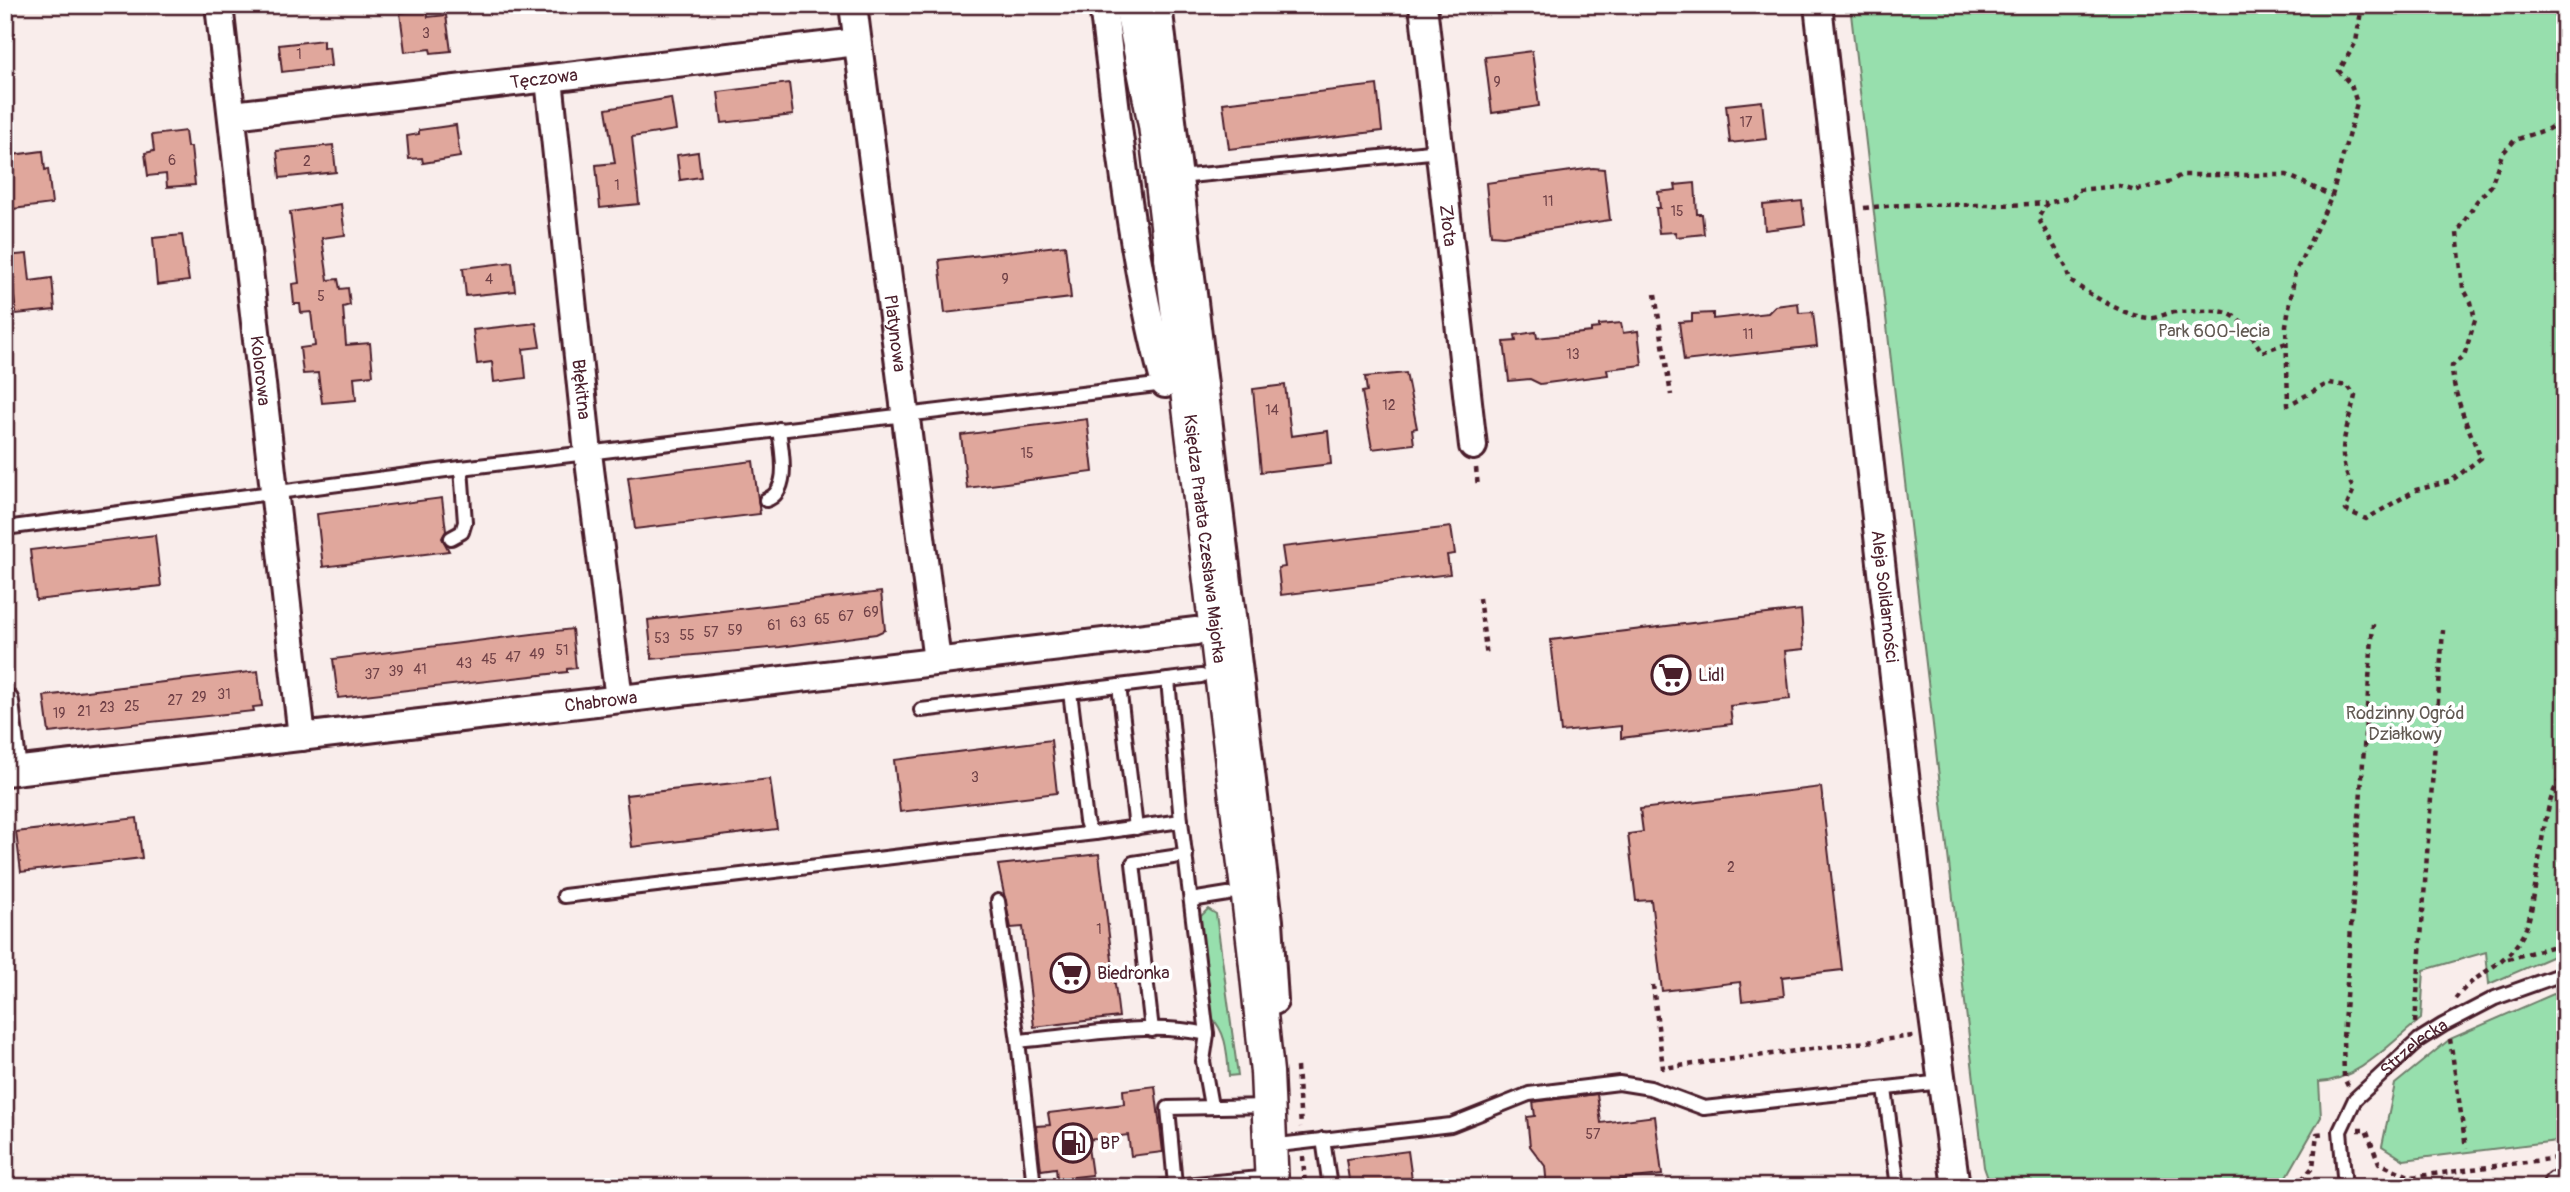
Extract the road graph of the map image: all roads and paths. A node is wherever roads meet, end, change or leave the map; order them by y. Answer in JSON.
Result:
{"nodes":[{"id":1,"x":219,"y":5,"type":"edge"},
{"id":2,"x":853,"y":5,"type":"edge"},
{"id":3,"x":1103,"y":5,"type":"edge"},
{"id":4,"x":1131,"y":5,"type":"edge"},
{"id":5,"x":1158,"y":5,"type":"edge"},
{"id":6,"x":1423,"y":5,"type":"edge"},
{"id":7,"x":1818,"y":5,"type":"edge"},
{"id":8,"x":2362,"y":5,"type":"edge"},
{"id":9,"x":857,"y":42,"type":"junction"},
{"id":10,"x":549,"y":79,"type":"junction"},
{"id":11,"x":233,"y":115,"type":"junction"},
{"id":12,"x":2565,"y":119,"type":"edge"},
{"id":13,"x":1440,"y":150,"type":"junction"},
{"id":14,"x":1179,"y":177,"type":"junction"},
{"id":15,"x":2332,"y":196,"type":"junction"},
{"id":16,"x":2047,"y":203,"type":"junction"},
{"id":17,"x":1864,"y":208,"type":"dead end"},
{"id":18,"x":1654,"y":293,"type":"dead end"},
{"id":19,"x":2286,"y":343,"type":"junction"},
{"id":20,"x":1165,"y":384,"type":"junction"},
{"id":21,"x":1671,"y":395,"type":"dead end"},
{"id":22,"x":905,"y":413,"type":"junction"},
{"id":23,"x":779,"y":429,"type":"junction"},
{"id":24,"x":1473,"y":446,"type":"dead end"},
{"id":25,"x":588,"y":453,"type":"junction"},
{"id":26,"x":461,"y":468,"type":"junction"},
{"id":27,"x":275,"y":494,"type":"junction"},
{"id":28,"x":766,"y":500,"type":"dead end"},
{"id":29,"x":5,"y":528,"type":"edge"},
{"id":30,"x":451,"y":538,"type":"dead end"},
{"id":31,"x":1479,"y":598,"type":"dead end"},
{"id":32,"x":2372,"y":624,"type":"dead end"},
{"id":33,"x":2443,"y":629,"type":"dead end"},
{"id":34,"x":1196,"y":631,"type":"junction"},
{"id":35,"x":1487,"y":657,"type":"dead end"},
{"id":36,"x":937,"y":661,"type":"junction"},
{"id":37,"x":1201,"y":676,"type":"junction"},
{"id":38,"x":1168,"y":680,"type":"junction"},
{"id":39,"x":1119,"y":686,"type":"junction"},
{"id":40,"x":1070,"y":692,"type":"junction"},
{"id":41,"x":619,"y":699,"type":"junction"},
{"id":42,"x":5,"y":702,"type":"edge"},
{"id":43,"x":921,"y":710,"type":"dead end"},
{"id":44,"x":302,"y":737,"type":"junction"},
{"id":45,"x":9,"y":771,"type":"edge"},
{"id":46,"x":2565,"y":773,"type":"edge"},
{"id":47,"x":1181,"y":821,"type":"junction"},
{"id":48,"x":1136,"y":828,"type":"junction"},
{"id":49,"x":1095,"y":833,"type":"junction"},
{"id":50,"x":1186,"y":855,"type":"junction"},
{"id":51,"x":1228,"y":894,"type":"junction"},
{"id":52,"x":564,"y":896,"type":"dead end"},
{"id":53,"x":1191,"y":900,"type":"junction"},
{"id":54,"x":998,"y":901,"type":"dead end"},
{"id":55,"x":2565,"y":943,"type":"edge"},
{"id":56,"x":2507,"y":959,"type":"junction"},
{"id":57,"x":2488,"y":971,"type":"dead end"},
{"id":58,"x":2565,"y":973,"type":"edge"},
{"id":59,"x":1653,"y":985,"type":"dead end"},
{"id":60,"x":2415,"y":1023,"type":"dead end"},
{"id":61,"x":1152,"y":1030,"type":"junction"},
{"id":62,"x":1207,"y":1034,"type":"junction"},
{"id":63,"x":1924,"y":1034,"type":"dead end"},
{"id":64,"x":2450,"y":1039,"type":"dead end"},
{"id":65,"x":1018,"y":1041,"type":"junction"},
{"id":66,"x":1268,"y":1072,"type":"junction"},
{"id":67,"x":2344,"y":1077,"type":"dead end"},
{"id":68,"x":1942,"y":1082,"type":"junction"},
{"id":69,"x":1885,"y":1089,"type":"junction"},
{"id":70,"x":1211,"y":1106,"type":"junction"},
{"id":71,"x":1269,"y":1106,"type":"junction"},
{"id":72,"x":1323,"y":1139,"type":"junction"},
{"id":73,"x":1270,"y":1146,"type":"junction"},
{"id":74,"x":2466,"y":1149,"type":"dead end"},
{"id":75,"x":2565,"y":1157,"type":"edge"},
{"id":76,"x":2421,"y":1175,"type":"dead end"},
{"id":77,"x":1272,"y":1182,"type":"edge"},
{"id":78,"x":1168,"y":1186,"type":"edge"},
{"id":79,"x":2565,"y":1186,"type":"edge"},
{"id":80,"x":1034,"y":1187,"type":"edge"},
{"id":81,"x":1330,"y":1187,"type":"edge"},
{"id":82,"x":1898,"y":1187,"type":"edge"},
{"id":83,"x":1956,"y":1187,"type":"edge"},
{"id":84,"x":2345,"y":1187,"type":"edge"},
{"id":85,"x":2559,"y":1187,"type":"edge"}],
"edges":[{"from":1,"to":11,"type":"street","name":"Kolorowa"},
{"from":2,"to":9,"type":"street","name":"Platynowa"},
{"from":3,"to":20,"type":"street","name":"Księdza Prałata Czesława Majorka"},
{"from":4,"to":20,"type":"street","name":"Księdza Prałata Czesława Majorka"},
{"from":4,"to":66,"type":"street","name":"Księdza Prałata Czesława Majorka"},
{"from":5,"to":14,"type":"street","name":"Księdza Prałata Czesława Majorka"},
{"from":6,"to":13,"type":"street","name":"Złota"},
{"from":7,"to":68,"type":"street","name":"Aleja Solidarności"},
{"from":8,"to":15,"type":"path"},
{"from":9,"to":10,"type":"street","name":"Tęczowa"},
{"from":9,"to":22,"type":"street","name":"Platynowa"},
{"from":10,"to":11,"type":"street","name":"Tęczowa"},
{"from":10,"to":25,"type":"street","name":"Błękitna"},
{"from":11,"to":27,"type":"street","name":"Kolorowa"},
{"from":12,"to":19,"type":"path"},
{"from":13,"to":14,"type":"lane"},
{"from":13,"to":24,"type":"street","name":"Złota"},
{"from":14,"to":66,"type":"street","name":"Księdza Prałata Czesława Majorka"},
{"from":15,"to":16,"type":"path"},
{"from":15,"to":19,"type":"path"},
{"from":16,"to":17,"type":"path"},
{"from":16,"to":19,"type":"path"},
{"from":18,"to":21,"type":"path"},
{"from":20,"to":22,"type":"lane"},
{"from":20,"to":34,"type":"street","name":"Księdza Prałata Czesława Majorka"},
{"from":22,"to":23,"type":"lane"},
{"from":22,"to":36,"type":"street","name":"Platynowa"},
{"from":23,"to":25,"type":"lane"},
{"from":23,"to":28,"type":"lane"},
{"from":25,"to":26,"type":"lane"},
{"from":25,"to":41,"type":"street","name":"Błękitna"},
{"from":26,"to":27,"type":"lane"},
{"from":26,"to":30,"type":"lane"},
{"from":27,"to":29,"type":"lane"},
{"from":27,"to":44,"type":"street","name":"Kolorowa"},
{"from":31,"to":35,"type":"path"},
{"from":32,"to":67,"type":"path"},
{"from":33,"to":60,"type":"path"},
{"from":34,"to":36,"type":"street","name":"Chabrowa"},
{"from":34,"to":37,"type":"street","name":"Księdza Prałata Czesława Majorka"},
{"from":36,"to":41,"type":"street","name":"Chabrowa"},
{"from":37,"to":38,"type":"lane"},
{"from":37,"to":51,"type":"street","name":"Księdza Prałata Czesława Majorka"},
{"from":38,"to":39,"type":"lane"},
{"from":38,"to":47,"type":"lane"},
{"from":39,"to":40,"type":"lane"},
{"from":39,"to":48,"type":"lane"},
{"from":40,"to":43,"type":"lane"},
{"from":40,"to":49,"type":"lane"},
{"from":41,"to":44,"type":"street","name":"Chabrowa"},
{"from":42,"to":45,"type":"street"},
{"from":44,"to":45,"type":"street","name":"Chabrowa"},
{"from":46,"to":56,"type":"path"},
{"from":47,"to":48,"type":"lane"},
{"from":47,"to":50,"type":"lane"},
{"from":48,"to":49,"type":"lane"},
{"from":49,"to":52,"type":"lane"},
{"from":50,"to":53,"type":"lane"},
{"from":50,"to":61,"type":"lane"},
{"from":51,"to":53,"type":"lane"},
{"from":51,"to":66,"type":"street","name":"Księdza Prałata Czesława Majorka"},
{"from":53,"to":62,"type":"lane"},
{"from":54,"to":65,"type":"lane"},
{"from":55,"to":56,"type":"path"},
{"from":56,"to":57,"type":"path"},
{"from":58,"to":84,"type":"lane","name":"Strzelecka"},
{"from":59,"to":63,"type":"path"},
{"from":61,"to":62,"type":"lane"},
{"from":61,"to":65,"type":"lane"},
{"from":62,"to":70,"type":"lane"},
{"from":64,"to":74,"type":"path"},
{"from":65,"to":80,"type":"lane"},
{"from":66,"to":71,"type":"street","name":"Księdza Prałata Czesława Majorka"},
{"from":68,"to":69,"type":"lane"},
{"from":68,"to":83,"type":"street","name":"Aleja Solidarności"},
{"from":69,"to":72,"type":"lane"},
{"from":69,"to":82,"type":"lane"},
{"from":70,"to":71,"type":"lane"},
{"from":70,"to":78,"type":"lane"},
{"from":71,"to":73,"type":"street","name":"Księdza Prałata Czesława Majorka"},
{"from":72,"to":73,"type":"lane"},
{"from":72,"to":81,"type":"lane"},
{"from":73,"to":77,"type":"street","name":"Księdza Prałata Czesława Majorka"},
{"from":75,"to":76,"type":"path"},
{"from":77,"to":78,"type":"lane"},
{"from":79,"to":85,"type":"street"}]}
